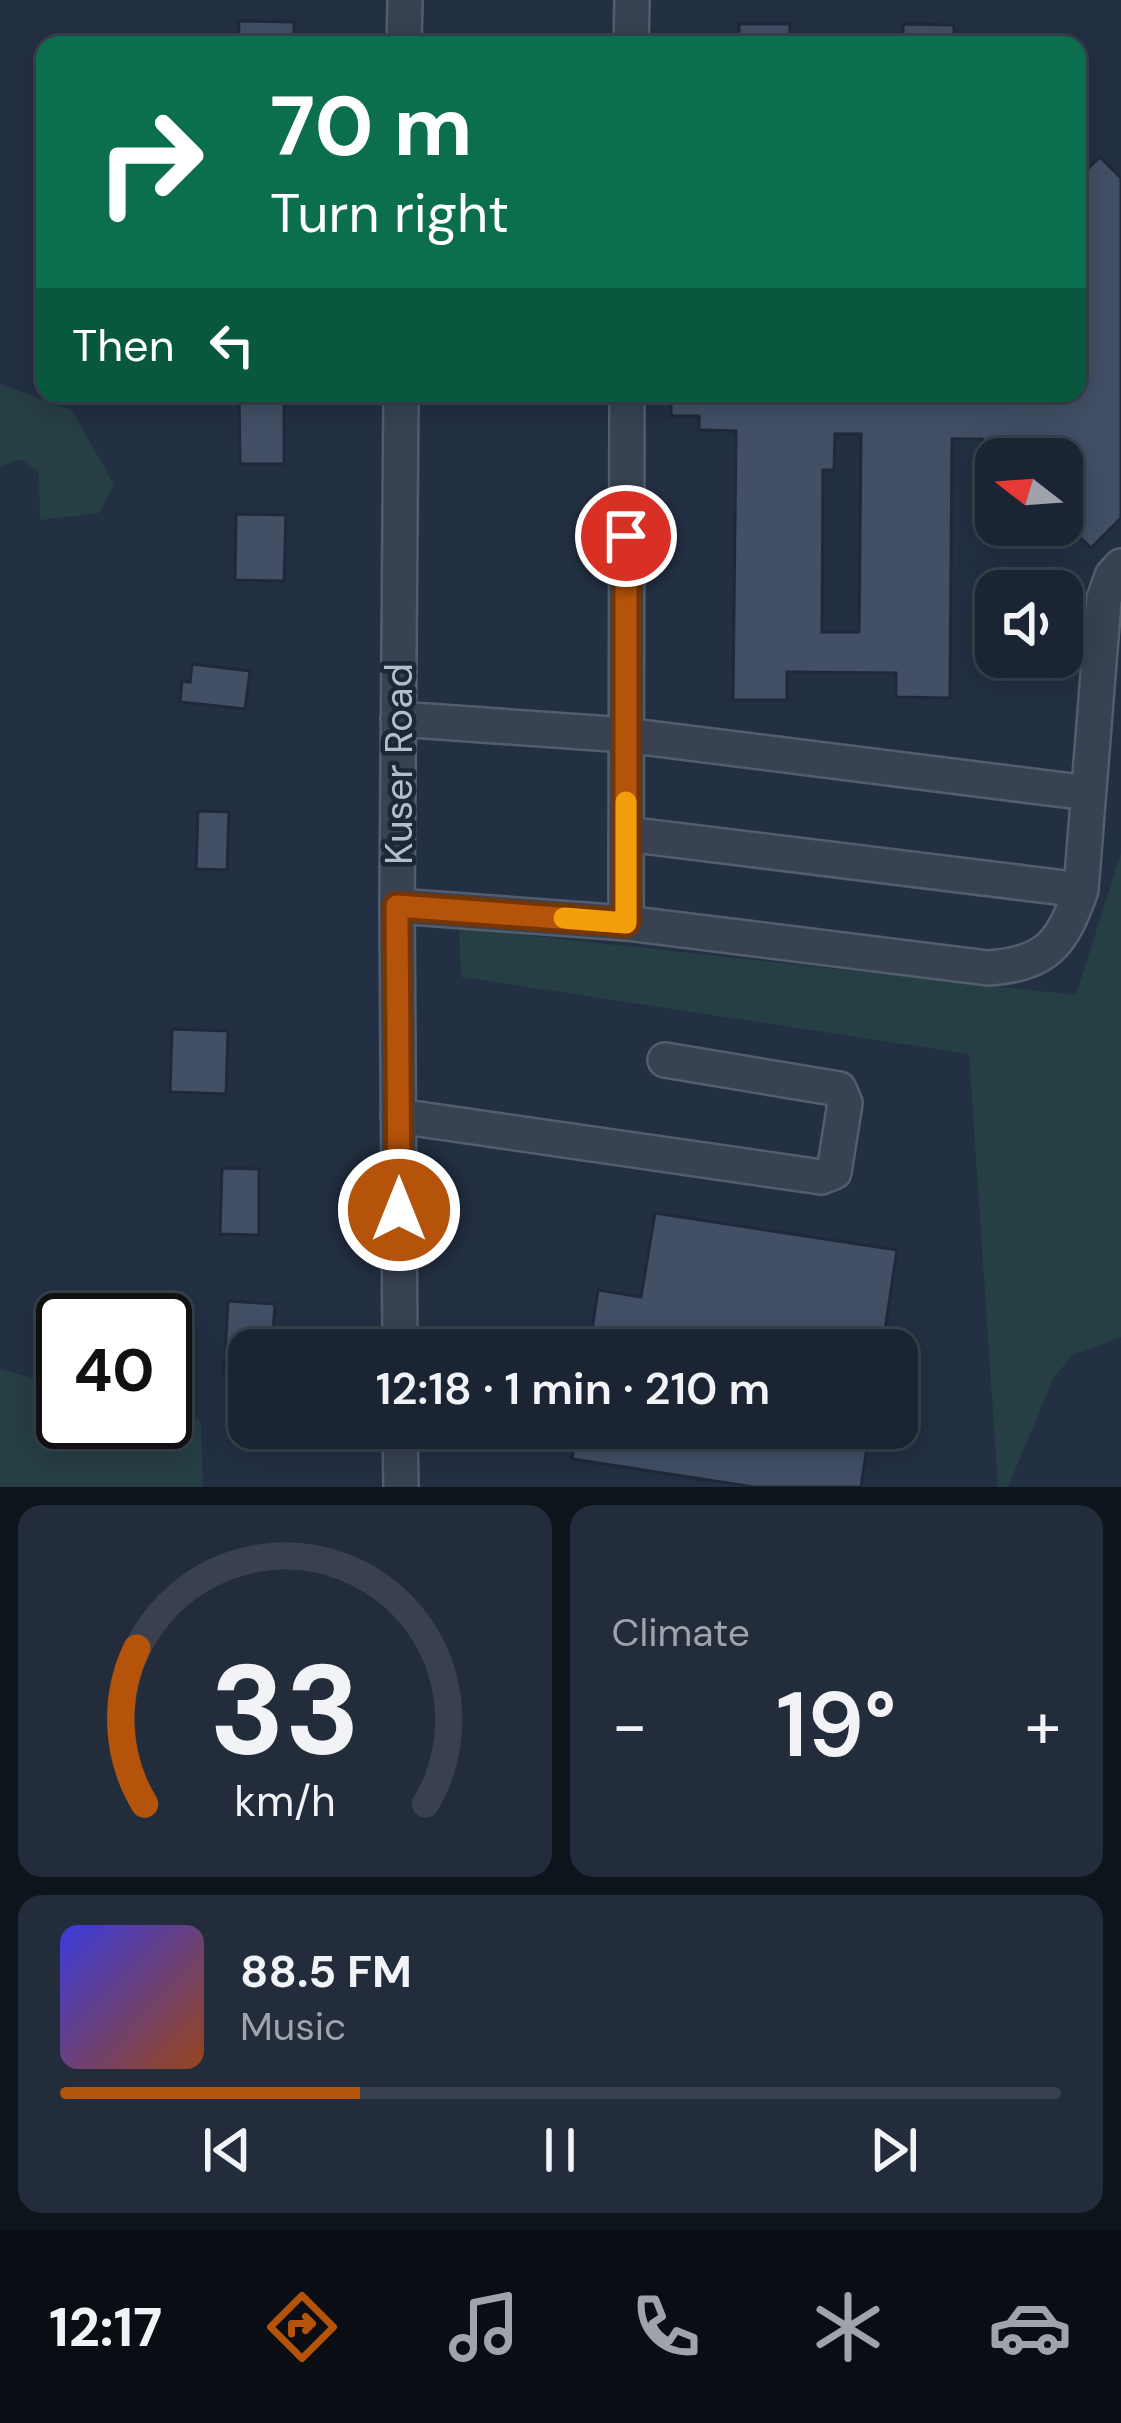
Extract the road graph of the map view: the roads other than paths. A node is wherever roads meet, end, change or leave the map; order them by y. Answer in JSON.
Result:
{"nodes":[{"id":1,"x":405,"y":0,"type":"edge"},
{"id":2,"x":632,"y":0,"type":"edge"},
{"id":3,"x":404,"y":36,"type":"edge"},
{"id":4,"x":631,"y":36,"type":"edge"},
{"id":5,"x":401,"y":402,"type":"edge"},
{"id":6,"x":627,"y":402,"type":"edge"},
{"id":7,"x":1121,"y":566,"type":"edge"},
{"id":8,"x":398,"y":718,"type":"junction"},
{"id":9,"x":626,"y":735,"type":"junction"},
{"id":10,"x":1088,"y":793,"type":"junction"},
{"id":11,"x":626,"y":834,"type":"junction"},
{"id":12,"x":1081,"y":890,"type":"junction"},
{"id":13,"x":397,"y":906,"type":"junction"},
{"id":14,"x":626,"y":923,"type":"junction"},
{"id":15,"x":665,"y":1060,"type":"dead end"},
{"id":16,"x":398,"y":1116,"type":"junction"},
{"id":17,"x":400,"y":1329,"type":"edge"},
{"id":18,"x":400,"y":1449,"type":"edge"},
{"id":19,"x":401,"y":1487,"type":"edge"}],
"edges":[{"from":1,"to":3,"type":"street"},
{"from":2,"to":4,"type":"street"},
{"from":5,"to":8,"type":"street","name":"Kuser Road"},
{"from":6,"to":9,"type":"street"},
{"from":7,"to":10,"type":"street"},
{"from":8,"to":9,"type":"street"},
{"from":8,"to":13,"type":"street","name":"Kuser Road"},
{"from":9,"to":10,"type":"street"},
{"from":9,"to":11,"type":"street"},
{"from":10,"to":12,"type":"street"},
{"from":11,"to":12,"type":"street"},
{"from":11,"to":14,"type":"street"},
{"from":12,"to":14,"type":"street"},
{"from":13,"to":14,"type":"street"},
{"from":13,"to":16,"type":"street","name":"Kuser Road"},
{"from":15,"to":16,"type":"street"},
{"from":16,"to":17,"type":"street","name":"Kuser Road"},
{"from":18,"to":19,"type":"street"}]}
